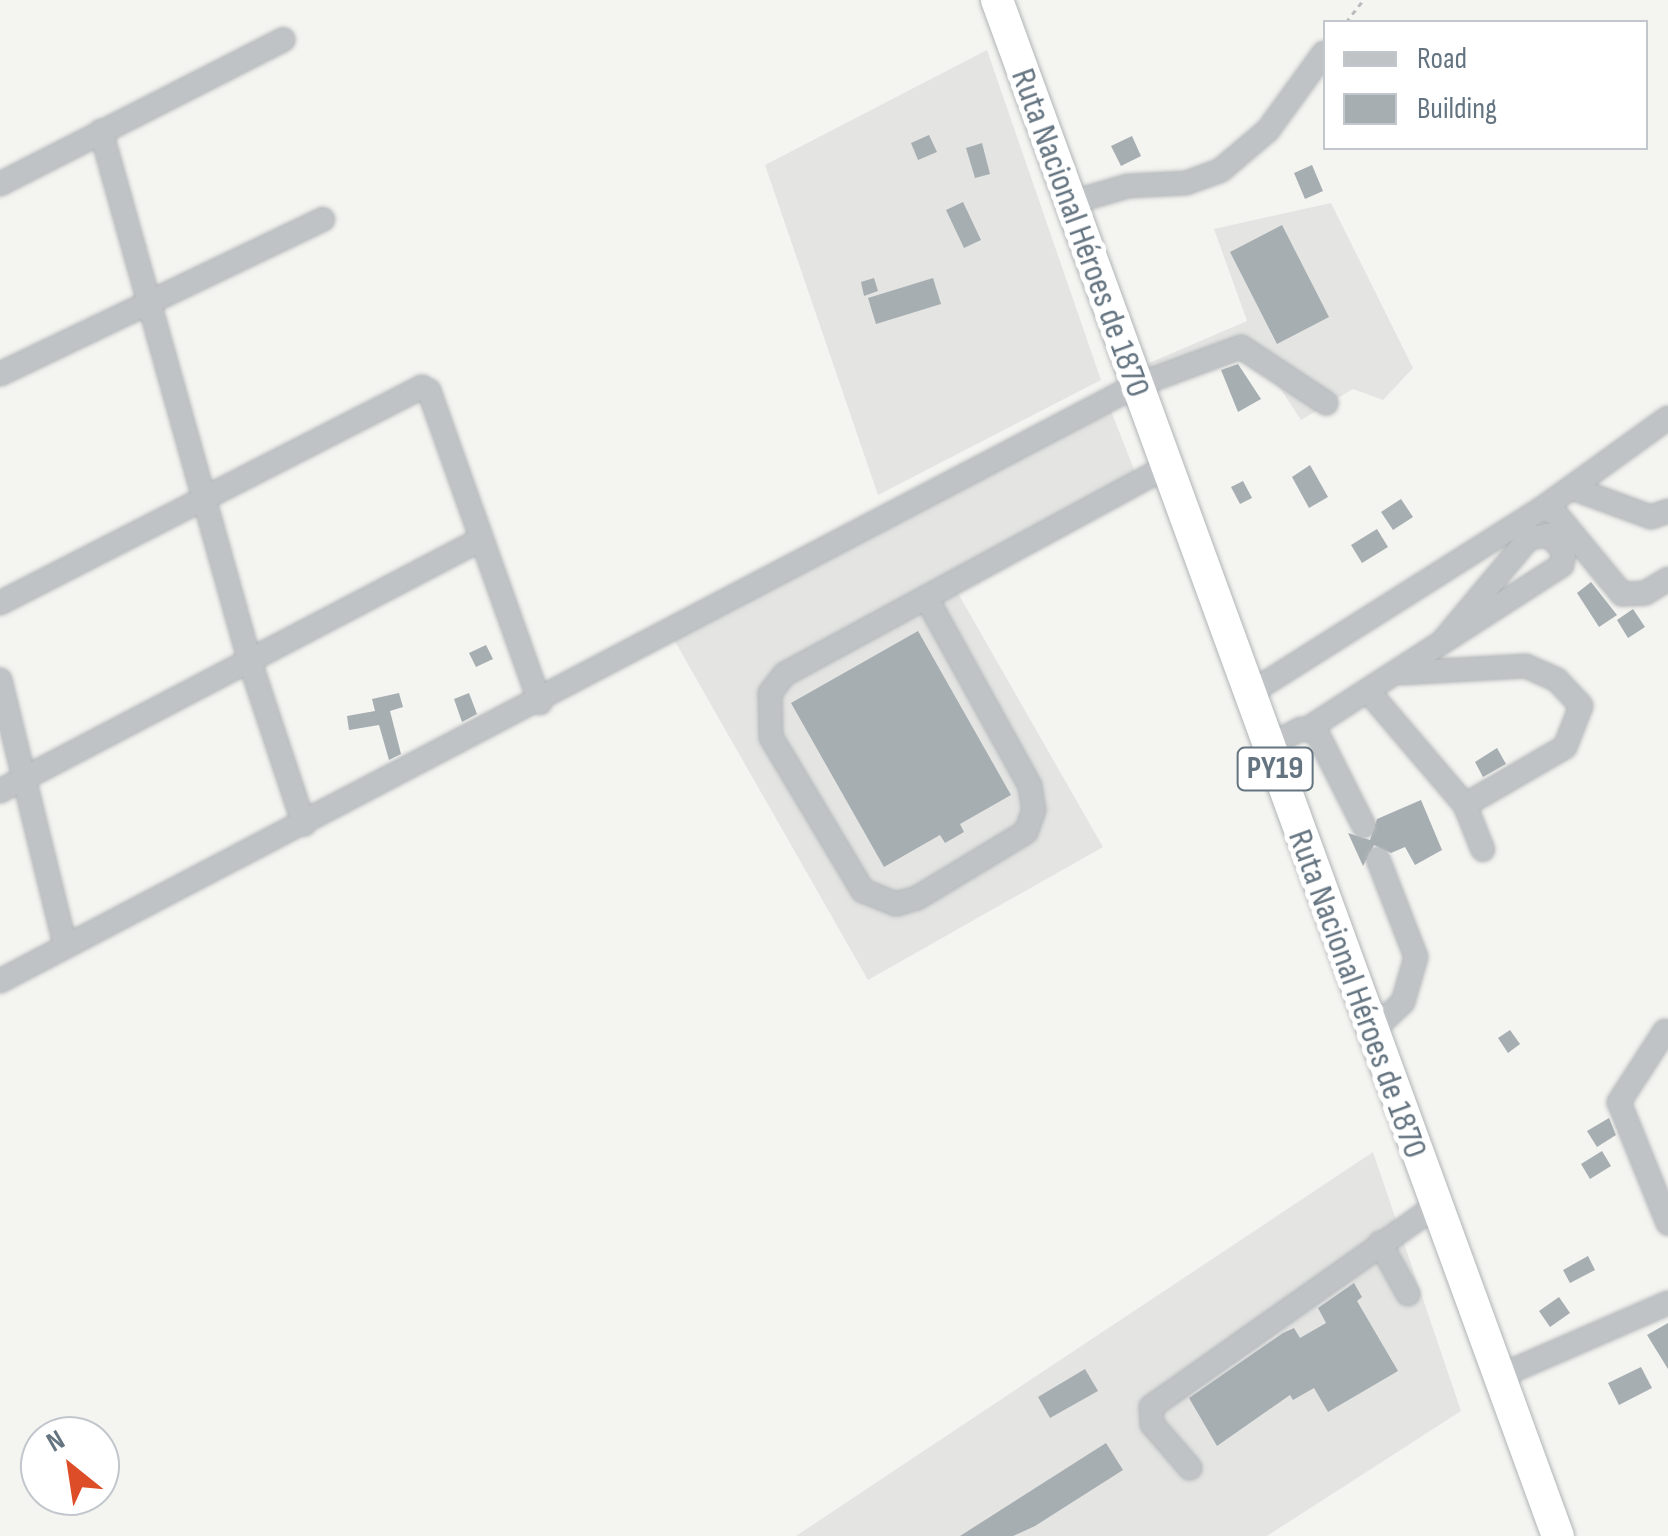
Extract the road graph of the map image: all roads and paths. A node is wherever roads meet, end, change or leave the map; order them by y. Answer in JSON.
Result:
{"nodes":[{"id":1,"x":997,"y":0,"type":"edge"},
{"id":2,"x":1363,"y":0,"type":"edge"},
{"id":3,"x":1348,"y":20,"type":"edge"},
{"id":4,"x":283,"y":40,"type":"dead end"},
{"id":5,"x":1323,"y":54,"type":"edge"},
{"id":6,"x":100,"y":131,"type":"junction"},
{"id":7,"x":0,"y":184,"type":"edge"},
{"id":8,"x":1069,"y":203,"type":"junction"},
{"id":9,"x":322,"y":218,"type":"dead end"},
{"id":10,"x":148,"y":301,"type":"junction"},
{"id":11,"x":0,"y":374,"type":"edge"},
{"id":12,"x":1134,"y":386,"type":"junction"},
{"id":13,"x":1326,"y":402,"type":"dead end"},
{"id":14,"x":1668,"y":418,"type":"edge"},
{"id":15,"x":1164,"y":468,"type":"junction"},
{"id":16,"x":1572,"y":488,"type":"junction"},
{"id":17,"x":205,"y":494,"type":"junction"},
{"id":18,"x":1543,"y":508,"type":"junction"},
{"id":19,"x":1668,"y":511,"type":"edge"},
{"id":20,"x":480,"y":540,"type":"junction"},
{"id":21,"x":1668,"y":578,"type":"edge"},
{"id":22,"x":928,"y":601,"type":"junction"},
{"id":23,"x":0,"y":603,"type":"edge"},
{"id":24,"x":1443,"y":641,"type":"junction"},
{"id":25,"x":250,"y":662,"type":"junction"},
{"id":26,"x":1393,"y":674,"type":"junction"},
{"id":27,"x":0,"y":680,"type":"edge"},
{"id":28,"x":1368,"y":691,"type":"junction"},
{"id":29,"x":1247,"y":695,"type":"junction"},
{"id":30,"x":540,"y":703,"type":"junction"},
{"id":31,"x":1310,"y":728,"type":"junction"},
{"id":32,"x":1266,"y":747,"type":"junction"},
{"id":33,"x":23,"y":778,"type":"junction"},
{"id":34,"x":0,"y":791,"type":"edge"},
{"id":35,"x":1465,"y":805,"type":"junction"},
{"id":36,"x":304,"y":824,"type":"junction"},
{"id":37,"x":1364,"y":826,"type":"dead end"},
{"id":38,"x":1483,"y":850,"type":"dead end"},
{"id":39,"x":1378,"y":859,"type":"dead end"},
{"id":40,"x":66,"y":945,"type":"junction"},
{"id":41,"x":0,"y":981,"type":"edge"},
{"id":42,"x":1666,"y":1031,"type":"dead end"},
{"id":43,"x":1370,"y":1033,"type":"junction"},
{"id":44,"x":1436,"y":1206,"type":"junction"},
{"id":45,"x":1668,"y":1223,"type":"edge"},
{"id":46,"x":1380,"y":1243,"type":"junction"},
{"id":47,"x":1408,"y":1294,"type":"dead end"},
{"id":48,"x":1668,"y":1302,"type":"edge"},
{"id":49,"x":1500,"y":1376,"type":"junction"},
{"id":50,"x":1190,"y":1468,"type":"dead end"},
{"id":51,"x":1558,"y":1536,"type":"edge"}],
"edges":[{"from":1,"to":8,"type":"highway","name":"Ruta Nacional Héroes de 1870","number":"PY19"},
{"from":2,"to":3,"type":"path"},
{"from":4,"to":6,"type":"street"},
{"from":5,"to":8,"type":"street"},
{"from":6,"to":7,"type":"street"},
{"from":6,"to":10,"type":"street"},
{"from":8,"to":12,"type":"highway","name":"Ruta Nacional Héroes de 1870","number":"PY19"},
{"from":9,"to":10,"type":"street"},
{"from":10,"to":11,"type":"street"},
{"from":10,"to":17,"type":"street"},
{"from":12,"to":13,"type":"street"},
{"from":12,"to":15,"type":"highway","name":"Ruta Nacional Héroes de 1870","number":"PY19"},
{"from":12,"to":30,"type":"street"},
{"from":14,"to":16,"type":"street"},
{"from":15,"to":22,"type":"street"},
{"from":15,"to":29,"type":"highway","name":"Ruta Nacional Héroes de 1870","number":"PY19"},
{"from":16,"to":18,"type":"street"},
{"from":16,"to":19,"type":"street"},
{"from":17,"to":20,"type":"street"},
{"from":17,"to":23,"type":"street"},
{"from":17,"to":25,"type":"street"},
{"from":18,"to":21,"type":"street"},
{"from":18,"to":29,"type":"street"},
{"from":20,"to":25,"type":"street"},
{"from":20,"to":30,"type":"street"},
{"from":22,"to":22,"type":"street"},
{"from":24,"to":24,"type":"street"},
{"from":24,"to":26,"type":"street"},
{"from":25,"to":33,"type":"street"},
{"from":25,"to":36,"type":"street"},
{"from":26,"to":28,"type":"street"},
{"from":26,"to":35,"type":"street"},
{"from":27,"to":33,"type":"street"},
{"from":28,"to":31,"type":"street"},
{"from":28,"to":35,"type":"street"},
{"from":29,"to":32,"type":"highway","name":"Ruta Nacional Héroes de 1870","number":"PY19"},
{"from":30,"to":36,"type":"street"},
{"from":31,"to":32,"type":"street"},
{"from":31,"to":37,"type":"street"},
{"from":32,"to":43,"type":"highway","name":"Ruta Nacional Héroes de 1870","number":"PY19"},
{"from":33,"to":34,"type":"street"},
{"from":33,"to":40,"type":"street"},
{"from":35,"to":38,"type":"street"},
{"from":36,"to":40,"type":"street"},
{"from":39,"to":43,"type":"street"},
{"from":40,"to":41,"type":"street"},
{"from":42,"to":45,"type":"street"},
{"from":43,"to":44,"type":"highway","name":"Ruta Nacional Héroes de 1870","number":"PY19"},
{"from":44,"to":46,"type":"street"},
{"from":44,"to":49,"type":"highway","name":"Ruta Nacional Héroes de 1870","number":"PY19"},
{"from":46,"to":47,"type":"street"},
{"from":46,"to":50,"type":"street"},
{"from":48,"to":49,"type":"street"},
{"from":49,"to":51,"type":"highway","name":"Ruta Nacional Héroes de 1870","number":"PY19"}]}
